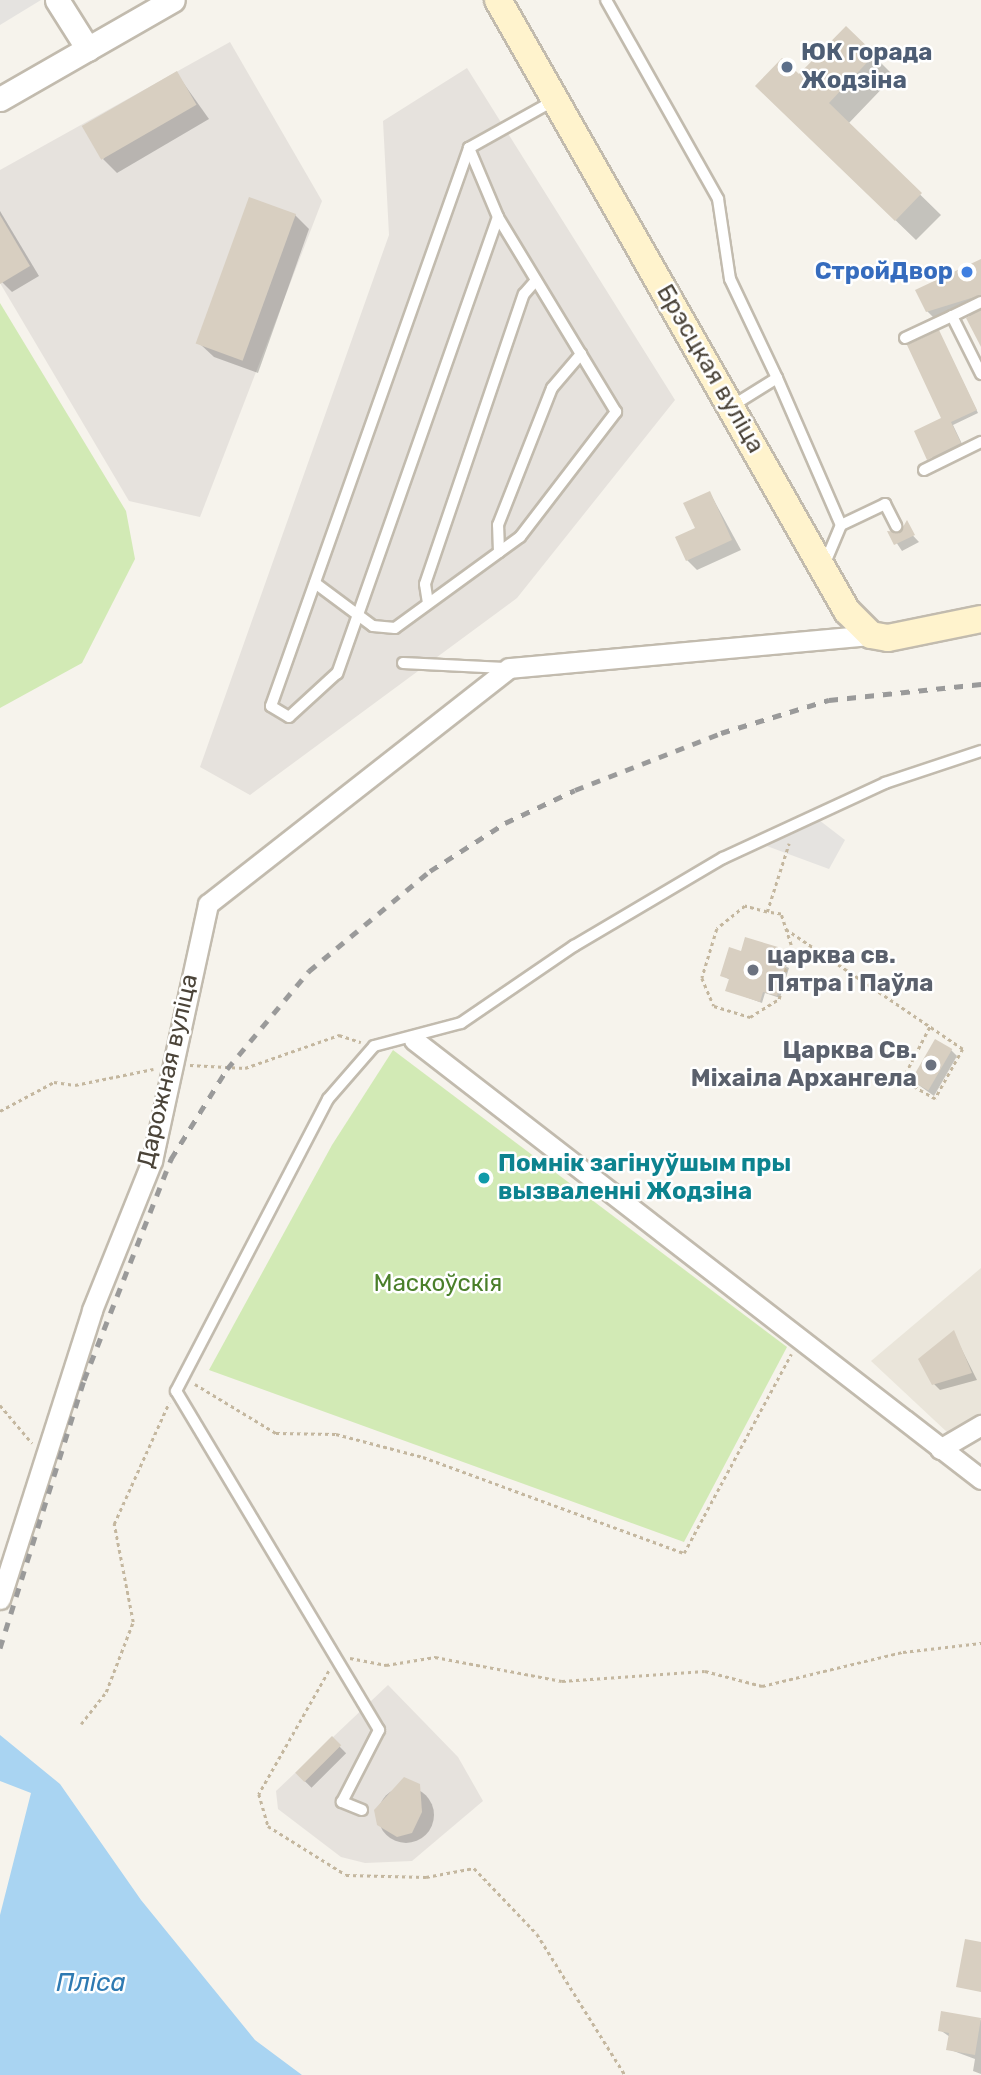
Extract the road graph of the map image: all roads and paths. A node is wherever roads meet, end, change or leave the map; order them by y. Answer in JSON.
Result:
{"nodes":[{"id":1,"x":57,"y":0,"type":"edge"},
{"id":2,"x":173,"y":0,"type":"edge"},
{"id":3,"x":498,"y":0,"type":"edge"},
{"id":4,"x":606,"y":0,"type":"edge"},
{"id":5,"x":88,"y":49,"type":"junction"},
{"id":6,"x":0,"y":99,"type":"edge"},
{"id":7,"x":555,"y":100,"type":"junction"},
{"id":8,"x":469,"y":148,"type":"junction"},
{"id":9,"x":498,"y":217,"type":"junction"},
{"id":10,"x":536,"y":280,"type":"junction"},
{"id":11,"x":981,"y":302,"type":"edge"},
{"id":12,"x":951,"y":316,"type":"junction"},
{"id":13,"x":905,"y":338,"type":"dead end"},
{"id":14,"x":581,"y":354,"type":"junction"},
{"id":15,"x":981,"y":374,"type":"edge"},
{"id":16,"x":777,"y":378,"type":"junction"},
{"id":17,"x":732,"y":406,"type":"junction"},
{"id":18,"x":981,"y":442,"type":"edge"},
{"id":19,"x":924,"y":470,"type":"dead end"},
{"id":20,"x":841,"y":525,"type":"junction"},
{"id":21,"x":896,"y":526,"type":"dead end"},
{"id":22,"x":499,"y":552,"type":"junction"},
{"id":23,"x":822,"y":569,"type":"junction"},
{"id":24,"x":315,"y":583,"type":"junction"},
{"id":25,"x":428,"y":603,"type":"junction"},
{"id":26,"x":358,"y":611,"type":"junction"},
{"id":27,"x":981,"y":619,"type":"edge"},
{"id":28,"x":871,"y":635,"type":"junction"},
{"id":29,"x":403,"y":663,"type":"dead end"},
{"id":30,"x":509,"y":668,"type":"junction"},
{"id":31,"x":981,"y":751,"type":"edge"},
{"id":32,"x":782,"y":831,"type":"junction"},
{"id":33,"x":767,"y":912,"type":"junction"},
{"id":34,"x":786,"y":929,"type":"junction"},
{"id":35,"x":930,"y":1026,"type":"junction"},
{"id":36,"x":414,"y":1040,"type":"junction"},
{"id":37,"x":799,"y":1339,"type":"junction"},
{"id":38,"x":183,"y":1378,"type":"junction"},
{"id":39,"x":176,"y":1391,"type":"junction"},
{"id":40,"x":0,"y":1405,"type":"edge"},
{"id":41,"x":981,"y":1425,"type":"edge"},
{"id":42,"x":940,"y":1449,"type":"junction"},
{"id":43,"x":45,"y":1458,"type":"junction"},
{"id":44,"x":981,"y":1479,"type":"edge"},
{"id":45,"x":0,"y":1599,"type":"edge"},
{"id":46,"x":981,"y":1643,"type":"edge"},
{"id":47,"x":335,"y":1656,"type":"junction"},
{"id":48,"x":81,"y":1724,"type":"dead end"},
{"id":49,"x":362,"y":1810,"type":"dead end"},
{"id":50,"x":625,"y":2075,"type":"edge"}],
"edges":[{"from":1,"to":5,"type":"street"},
{"from":2,"to":5,"type":"street"},
{"from":3,"to":7,"type":"main road","name":"Брэсцкая вуліца"},
{"from":4,"to":16,"type":"lane"},
{"from":5,"to":6,"type":"street"},
{"from":7,"to":8,"type":"lane"},
{"from":7,"to":17,"type":"main road","name":"Брэсцкая вуліца"},
{"from":8,"to":9,"type":"lane"},
{"from":8,"to":24,"type":"lane"},
{"from":9,"to":10,"type":"lane"},
{"from":9,"to":26,"type":"lane"},
{"from":10,"to":14,"type":"lane"},
{"from":10,"to":25,"type":"lane"},
{"from":11,"to":12,"type":"lane"},
{"from":12,"to":13,"type":"lane"},
{"from":12,"to":15,"type":"lane"},
{"from":14,"to":22,"type":"lane"},
{"from":14,"to":22,"type":"lane"},
{"from":16,"to":17,"type":"lane"},
{"from":16,"to":20,"type":"lane"},
{"from":17,"to":23,"type":"main road","name":"Брэсцкая вуліца"},
{"from":18,"to":19,"type":"lane"},
{"from":20,"to":21,"type":"lane"},
{"from":20,"to":23,"type":"lane"},
{"from":22,"to":25,"type":"lane"},
{"from":23,"to":28,"type":"main road","name":"Брэсцкая вуліца"},
{"from":24,"to":26,"type":"lane"},
{"from":24,"to":26,"type":"lane"},
{"from":25,"to":26,"type":"lane"},
{"from":27,"to":28,"type":"main road"},
{"from":28,"to":30,"type":"street"},
{"from":29,"to":30,"type":"lane"},
{"from":30,"to":43,"type":"street","name":"Дарожная вуліца"},
{"from":31,"to":32,"type":"lane"},
{"from":32,"to":33,"type":"path"},
{"from":32,"to":36,"type":"lane"},
{"from":33,"to":34,"type":"path"},
{"from":33,"to":34,"type":"path"},
{"from":34,"to":35,"type":"path"},
{"from":35,"to":35,"type":"path"},
{"from":36,"to":37,"type":"street"},
{"from":36,"to":38,"type":"lane"},
{"from":37,"to":38,"type":"path"},
{"from":37,"to":42,"type":"street"},
{"from":38,"to":39,"type":"lane"},
{"from":39,"to":47,"type":"lane"},
{"from":39,"to":48,"type":"path"},
{"from":40,"to":43,"type":"path"},
{"from":41,"to":42,"type":"street"},
{"from":42,"to":44,"type":"street"},
{"from":43,"to":45,"type":"street","name":"Дарожная вуліца"},
{"from":46,"to":47,"type":"path"},
{"from":47,"to":49,"type":"lane"},
{"from":47,"to":50,"type":"path"}]}
